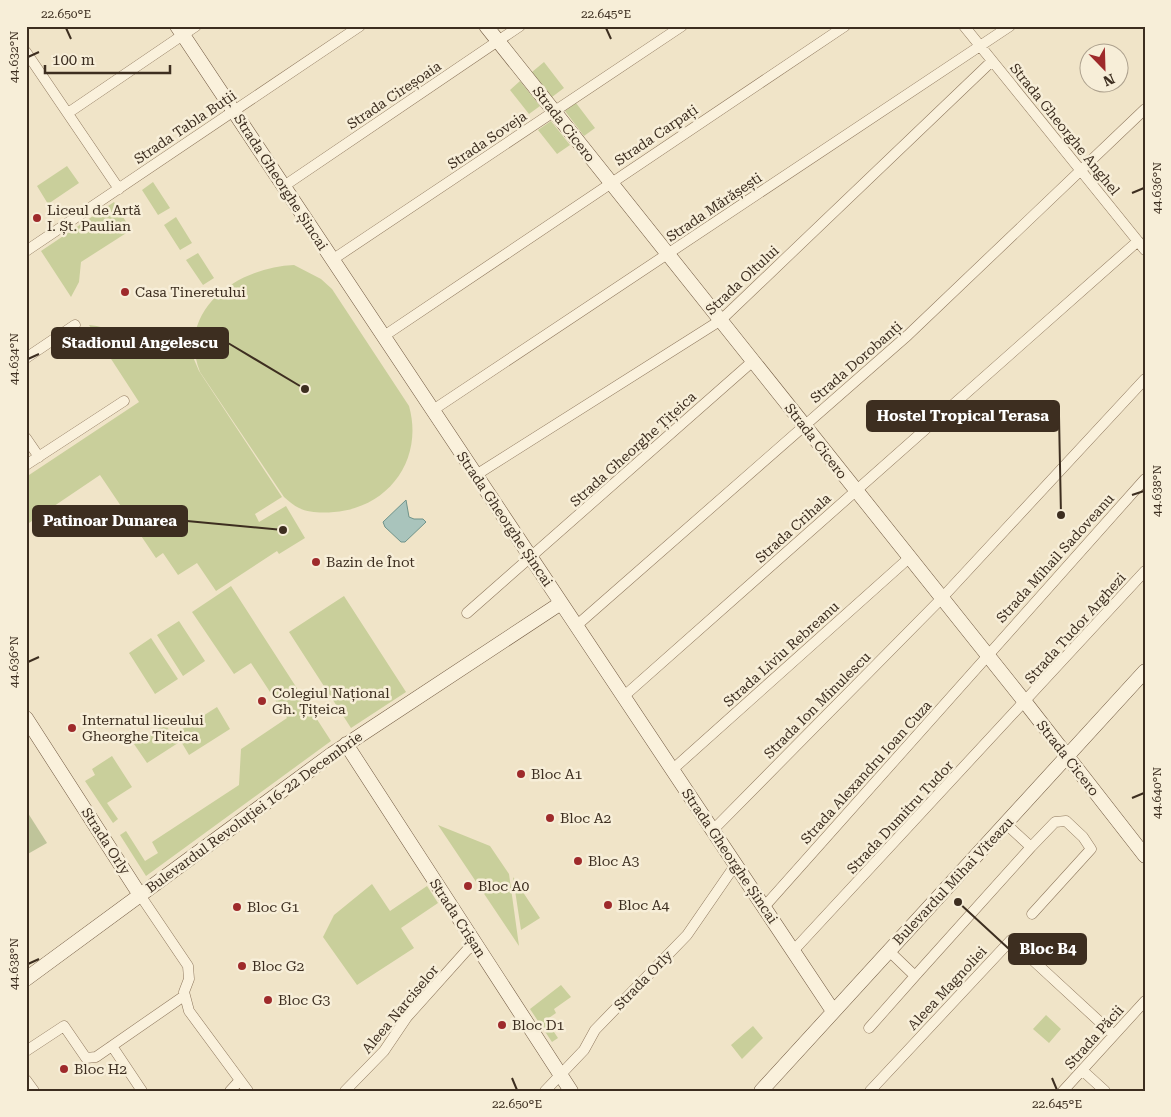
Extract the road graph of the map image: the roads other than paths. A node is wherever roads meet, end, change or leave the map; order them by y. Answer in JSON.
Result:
{"nodes":[{"id":1,"x":196,"y":26,"type":"edge"},
{"id":2,"x":360,"y":26,"type":"edge"},
{"id":3,"x":486,"y":26,"type":"edge"},
{"id":4,"x":520,"y":26,"type":"edge"},
{"id":5,"x":682,"y":26,"type":"edge"},
{"id":6,"x":845,"y":26,"type":"edge"},
{"id":7,"x":964,"y":26,"type":"edge"},
{"id":8,"x":1010,"y":26,"type":"edge"},
{"id":9,"x":180,"y":31,"type":"edge"},
{"id":10,"x":498,"y":41,"type":"junction"},
{"id":11,"x":981,"y":47,"type":"junction"},
{"id":12,"x":26,"y":52,"type":"edge"},
{"id":13,"x":992,"y":61,"type":"junction"},
{"id":14,"x":1145,"y":109,"type":"edge"},
{"id":15,"x":234,"y":110,"type":"junction"},
{"id":16,"x":554,"y":112,"type":"junction"},
{"id":17,"x":68,"y":113,"type":"junction"},
{"id":18,"x":1080,"y":169,"type":"junction"},
{"id":19,"x":610,"y":182,"type":"junction"},
{"id":20,"x":284,"y":186,"type":"junction"},
{"id":21,"x":119,"y":188,"type":"junction"},
{"id":22,"x":1138,"y":241,"type":"junction"},
{"id":23,"x":1145,"y":250,"type":"edge"},
{"id":24,"x":26,"y":251,"type":"edge"},
{"id":25,"x":668,"y":255,"type":"junction"},
{"id":26,"x":332,"y":260,"type":"junction"},
{"id":27,"x":721,"y":320,"type":"junction"},
{"id":28,"x":75,"y":325,"type":"dead end"},
{"id":29,"x":384,"y":336,"type":"junction"},
{"id":30,"x":26,"y":358,"type":"edge"},
{"id":31,"x":753,"y":361,"type":"junction"},
{"id":32,"x":1145,"y":379,"type":"edge"},
{"id":33,"x":124,"y":401,"type":"dead end"},
{"id":34,"x":433,"y":410,"type":"junction"},
{"id":35,"x":804,"y":425,"type":"junction"},
{"id":36,"x":26,"y":438,"type":"edge"},
{"id":37,"x":39,"y":457,"type":"junction"},
{"id":38,"x":26,"y":465,"type":"edge"},
{"id":39,"x":476,"y":475,"type":"junction"},
{"id":40,"x":1145,"y":478,"type":"edge"},
{"id":41,"x":856,"y":491,"type":"junction"},
{"id":42,"x":531,"y":558,"type":"junction"},
{"id":43,"x":909,"y":558,"type":"junction"},
{"id":44,"x":1145,"y":571,"type":"edge"},
{"id":45,"x":941,"y":599,"type":"junction"},
{"id":46,"x":561,"y":603,"type":"junction"},
{"id":47,"x":467,"y":613,"type":"dead end"},
{"id":48,"x":576,"y":626,"type":"junction"},
{"id":49,"x":987,"y":657,"type":"junction"},
{"id":50,"x":1145,"y":671,"type":"edge"},
{"id":51,"x":623,"y":697,"type":"junction"},
{"id":52,"x":1025,"y":702,"type":"junction"},
{"id":53,"x":26,"y":718,"type":"edge"},
{"id":54,"x":346,"y":744,"type":"junction"},
{"id":55,"x":1066,"y":757,"type":"junction"},
{"id":56,"x":672,"y":770,"type":"junction"},
{"id":57,"x":1006,"y":824,"type":"junction"},
{"id":58,"x":713,"y":830,"type":"junction"},
{"id":59,"x":1031,"y":847,"type":"junction"},
{"id":60,"x":1145,"y":856,"type":"edge"},
{"id":61,"x":736,"y":864,"type":"junction"},
{"id":62,"x":140,"y":895,"type":"junction"},
{"id":63,"x":765,"y":906,"type":"junction"},
{"id":64,"x":1032,"y":914,"type":"dead end"},
{"id":65,"x":476,"y":945,"type":"junction"},
{"id":66,"x":794,"y":950,"type":"junction"},
{"id":67,"x":888,"y":951,"type":"junction"},
{"id":68,"x":915,"y":976,"type":"junction"},
{"id":69,"x":26,"y":979,"type":"edge"},
{"id":70,"x":184,"y":996,"type":"junction"},
{"id":71,"x":1145,"y":1001,"type":"edge"},
{"id":72,"x":833,"y":1012,"type":"junction"},
{"id":73,"x":869,"y":1028,"type":"dead end"},
{"id":74,"x":1114,"y":1034,"type":"junction"},
{"id":75,"x":112,"y":1046,"type":"junction"},
{"id":76,"x":26,"y":1051,"type":"edge"},
{"id":77,"x":1082,"y":1070,"type":"junction"},
{"id":78,"x":560,"y":1074,"type":"junction"},
{"id":79,"x":26,"y":1080,"type":"edge"},
{"id":80,"x":240,"y":1080,"type":"junction"},
{"id":81,"x":34,"y":1091,"type":"edge"},
{"id":82,"x":142,"y":1091,"type":"edge"},
{"id":83,"x":230,"y":1091,"type":"edge"},
{"id":84,"x":248,"y":1091,"type":"edge"},
{"id":85,"x":345,"y":1091,"type":"edge"},
{"id":86,"x":545,"y":1091,"type":"edge"},
{"id":87,"x":572,"y":1091,"type":"edge"},
{"id":88,"x":761,"y":1091,"type":"edge"},
{"id":89,"x":870,"y":1091,"type":"edge"},
{"id":90,"x":1063,"y":1091,"type":"edge"},
{"id":91,"x":1105,"y":1091,"type":"edge"}],
"edges":[{"from":1,"to":9,"type":"street"},
{"from":2,"to":15,"type":"street","name":"Strada Tabla Buții"},
{"from":3,"to":10,"type":"street","name":"Strada Cicero"},
{"from":4,"to":10,"type":"street","name":"Strada Cireșoaia"},
{"from":5,"to":16,"type":"street","name":"Strada Soveja"},
{"from":6,"to":19,"type":"street","name":"Strada Carpați"},
{"from":7,"to":11,"type":"street","name":"Strada Gheorghe Anghel"},
{"from":8,"to":11,"type":"street","name":"Strada Mărășești"},
{"from":9,"to":15,"type":"street","name":"Strada Gheorghe Șincai"},
{"from":9,"to":17,"type":"street"},
{"from":10,"to":16,"type":"street","name":"Strada Cicero"},
{"from":10,"to":20,"type":"street","name":"Strada Cireșoaia"},
{"from":11,"to":13,"type":"street","name":"Strada Gheorghe Anghel"},
{"from":11,"to":25,"type":"street","name":"Strada Mărășești"},
{"from":12,"to":17,"type":"street"},
{"from":13,"to":18,"type":"street","name":"Strada Gheorghe Anghel"},
{"from":13,"to":27,"type":"street","name":"Strada Oltului"},
{"from":14,"to":18,"type":"street","name":"Strada Dorobanți"},
{"from":15,"to":20,"type":"street","name":"Strada Gheorghe Șincai"},
{"from":15,"to":21,"type":"street","name":"Strada Tabla Buții"},
{"from":16,"to":19,"type":"street","name":"Strada Cicero"},
{"from":16,"to":26,"type":"street","name":"Strada Soveja"},
{"from":17,"to":21,"type":"street"},
{"from":18,"to":22,"type":"street","name":"Strada Gheorghe Anghel"},
{"from":18,"to":35,"type":"street","name":"Strada Dorobanți"},
{"from":19,"to":25,"type":"street","name":"Strada Cicero"},
{"from":19,"to":29,"type":"street","name":"Strada Carpați"},
{"from":20,"to":26,"type":"street","name":"Strada Gheorghe Șincai"},
{"from":21,"to":24,"type":"street","name":"Strada Tabla Buții"},
{"from":22,"to":23,"type":"street","name":"Strada Gheorghe Anghel"},
{"from":22,"to":41,"type":"street","name":"Strada Crihala"},
{"from":25,"to":27,"type":"street","name":"Strada Cicero"},
{"from":25,"to":34,"type":"street","name":"Strada Mărășești"},
{"from":26,"to":29,"type":"street","name":"Strada Gheorghe Șincai"},
{"from":27,"to":31,"type":"street","name":"Strada Cicero"},
{"from":27,"to":39,"type":"street","name":"Strada Oltului"},
{"from":28,"to":30,"type":"street"},
{"from":29,"to":34,"type":"street","name":"Strada Gheorghe Șincai"},
{"from":31,"to":35,"type":"street","name":"Strada Cicero"},
{"from":31,"to":42,"type":"street","name":"Strada Gheorghe Țițeica"},
{"from":32,"to":45,"type":"street","name":"Strada Ion Minulescu"},
{"from":33,"to":37,"type":"street"},
{"from":34,"to":39,"type":"street","name":"Strada Gheorghe Șincai"},
{"from":35,"to":41,"type":"street","name":"Strada Cicero"},
{"from":35,"to":48,"type":"street","name":"Strada Dorobanți"},
{"from":36,"to":37,"type":"street"},
{"from":37,"to":38,"type":"street"},
{"from":39,"to":42,"type":"street","name":"Strada Gheorghe Șincai"},
{"from":40,"to":49,"type":"street","name":"Strada Mihail Sadoveanu"},
{"from":41,"to":43,"type":"street","name":"Strada Cicero"},
{"from":41,"to":51,"type":"street","name":"Strada Crihala"},
{"from":42,"to":46,"type":"street","name":"Strada Gheorghe Șincai"},
{"from":42,"to":47,"type":"street","name":"Strada Gheorghe Țițeica"},
{"from":43,"to":45,"type":"street","name":"Strada Cicero"},
{"from":43,"to":56,"type":"street","name":"Strada Liviu Rebreanu"},
{"from":44,"to":52,"type":"street","name":"Strada Tudor Arghezi"},
{"from":45,"to":49,"type":"street","name":"Strada Cicero"},
{"from":45,"to":58,"type":"street","name":"Strada Ion Minulescu"},
{"from":46,"to":48,"type":"street","name":"Strada Gheorghe Șincai"},
{"from":46,"to":54,"type":"street","name":"Bulevardul Revoluției 16-22 Decembrie"},
{"from":48,"to":51,"type":"street","name":"Strada Gheorghe Șincai"},
{"from":49,"to":52,"type":"street","name":"Strada Cicero"},
{"from":49,"to":63,"type":"street","name":"Strada Alexandru Ioan Cuza"},
{"from":50,"to":55,"type":"street","name":"Bulevardul Mihai Viteazu"},
{"from":51,"to":56,"type":"street","name":"Strada Gheorghe Șincai"},
{"from":52,"to":55,"type":"street","name":"Strada Cicero"},
{"from":52,"to":66,"type":"street","name":"Strada Dumitru Tudor"},
{"from":53,"to":62,"type":"street","name":"Strada Orly"},
{"from":54,"to":62,"type":"street","name":"Bulevardul Revoluției 16-22 Decembrie"},
{"from":54,"to":65,"type":"street","name":"Strada Crișan"},
{"from":55,"to":57,"type":"street","name":"Bulevardul Mihai Viteazu"},
{"from":55,"to":60,"type":"street","name":"Strada Cicero"},
{"from":56,"to":58,"type":"street","name":"Strada Gheorghe Șincai"},
{"from":57,"to":59,"type":"street"},
{"from":57,"to":67,"type":"street","name":"Bulevardul Mihai Viteazu"},
{"from":58,"to":61,"type":"street","name":"Strada Gheorghe Șincai"},
{"from":59,"to":64,"type":"street"},
{"from":59,"to":68,"type":"street"},
{"from":61,"to":63,"type":"street","name":"Strada Gheorghe Șincai"},
{"from":61,"to":78,"type":"street","name":"Strada Orly"},
{"from":62,"to":69,"type":"street","name":"Bulevardul Revoluției 16-22 Decembrie"},
{"from":62,"to":70,"type":"street","name":"Strada Orly"},
{"from":63,"to":66,"type":"street","name":"Strada Gheorghe Șincai"},
{"from":65,"to":78,"type":"street","name":"Strada Crișan"},
{"from":65,"to":85,"type":"street","name":"Aleea Narciselor"},
{"from":66,"to":72,"type":"street","name":"Strada Gheorghe Șincai"},
{"from":67,"to":68,"type":"street"},
{"from":67,"to":72,"type":"street","name":"Bulevardul Mihai Viteazu"},
{"from":68,"to":73,"type":"street"},
{"from":70,"to":75,"type":"street"},
{"from":70,"to":80,"type":"street"},
{"from":71,"to":74,"type":"street","name":"Strada Păcii"},
{"from":72,"to":88,"type":"street","name":"Bulevardul Mihai Viteazu"},
{"from":74,"to":77,"type":"street","name":"Strada Păcii"},
{"from":74,"to":89,"type":"street","name":"Aleea Magnoliei"},
{"from":75,"to":76,"type":"street"},
{"from":75,"to":82,"type":"street"},
{"from":77,"to":90,"type":"street","name":"Strada Păcii"},
{"from":77,"to":91,"type":"street"},
{"from":78,"to":86,"type":"street","name":"Strada Orly"},
{"from":78,"to":87,"type":"street","name":"Strada Crișan"},
{"from":79,"to":81,"type":"street"},
{"from":80,"to":83,"type":"street"},
{"from":80,"to":84,"type":"street"}]}
